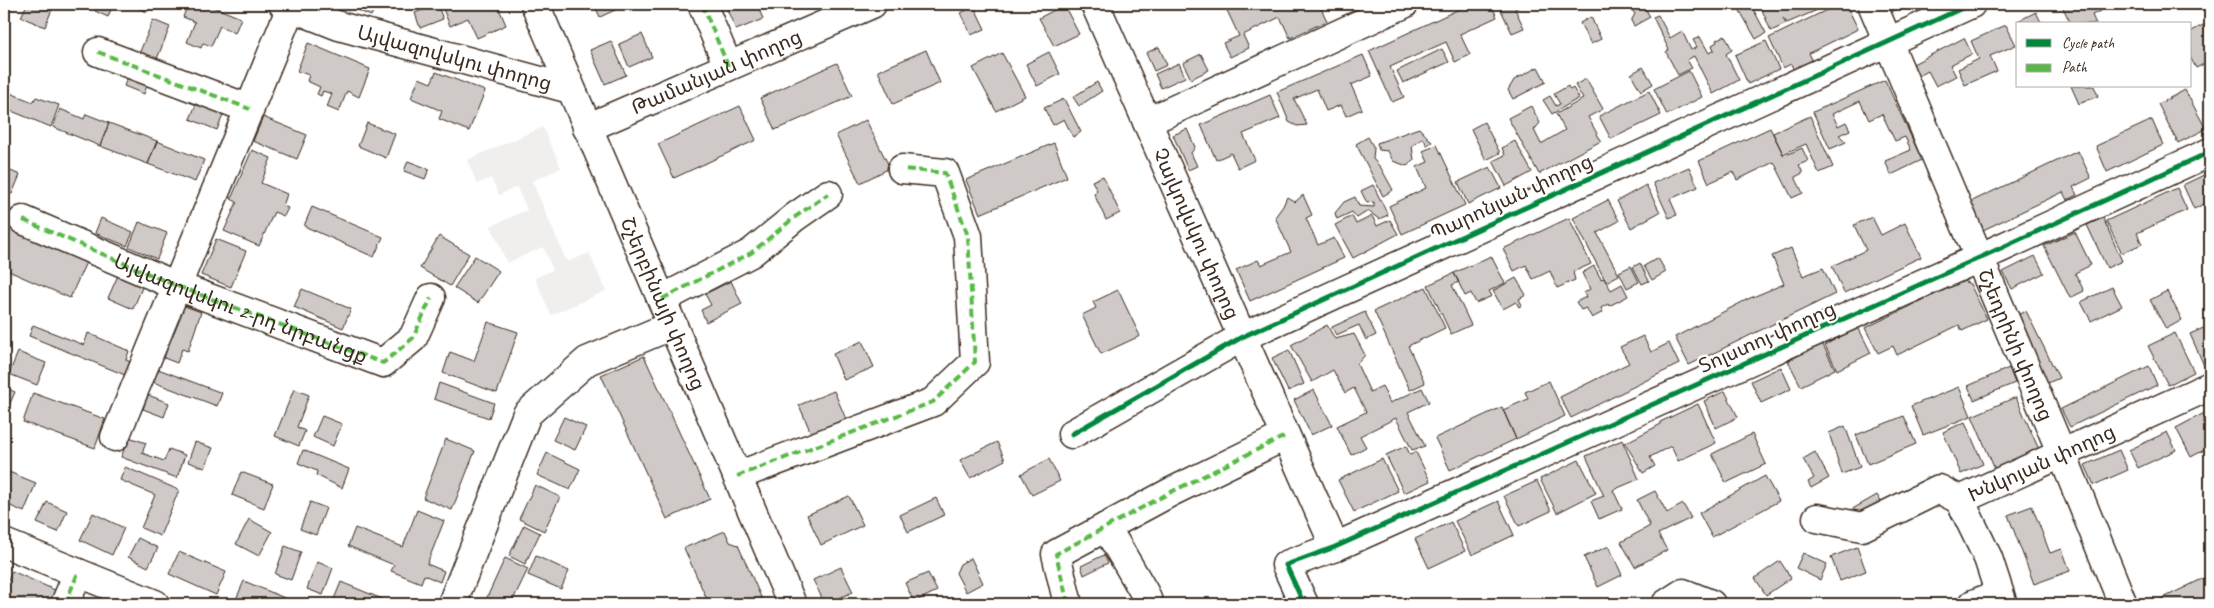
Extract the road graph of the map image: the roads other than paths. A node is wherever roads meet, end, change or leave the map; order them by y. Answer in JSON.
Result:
{"nodes":[{"id":1,"x":534,"y":4,"type":"edge"},
{"id":2,"x":702,"y":4,"type":"edge"},
{"id":3,"x":872,"y":4,"type":"edge"},
{"id":4,"x":1095,"y":4,"type":"edge"},
{"id":5,"x":1404,"y":4,"type":"edge"},
{"id":6,"x":1872,"y":4,"type":"edge"},
{"id":7,"x":1971,"y":4,"type":"edge"},
{"id":8,"x":287,"y":6,"type":"edge"},
{"id":9,"x":1887,"y":41,"type":"junction"},
{"id":10,"x":98,"y":52,"type":"dead end"},
{"id":11,"x":728,"y":66,"type":"junction"},
{"id":12,"x":570,"y":89,"type":"junction"},
{"id":13,"x":250,"y":109,"type":"junction"},
{"id":14,"x":1147,"y":122,"type":"junction"},
{"id":15,"x":587,"y":128,"type":"junction"},
{"id":16,"x":2210,"y":152,"type":"edge"},
{"id":17,"x":902,"y":169,"type":"dead end"},
{"id":18,"x":828,"y":194,"type":"dead end"},
{"id":19,"x":23,"y":220,"type":"dead end"},
{"id":20,"x":1980,"y":258,"type":"junction"},
{"id":21,"x":177,"y":286,"type":"junction"},
{"id":22,"x":431,"y":298,"type":"dead end"},
{"id":23,"x":662,"y":299,"type":"junction"},
{"id":24,"x":673,"y":326,"type":"junction"},
{"id":25,"x":1242,"y":337,"type":"junction"},
{"id":26,"x":2210,"y":386,"type":"edge"},
{"id":27,"x":1072,"y":434,"type":"dead end"},
{"id":28,"x":1286,"y":436,"type":"junction"},
{"id":29,"x":115,"y":437,"type":"dead end"},
{"id":30,"x":2062,"y":454,"type":"junction"},
{"id":31,"x":737,"y":476,"type":"junction"},
{"id":32,"x":1960,"y":500,"type":"junction"},
{"id":33,"x":1817,"y":518,"type":"dead end"},
{"id":34,"x":1106,"y":527,"type":"junction"},
{"id":35,"x":4,"y":543,"type":"edge"},
{"id":36,"x":1335,"y":547,"type":"junction"},
{"id":37,"x":78,"y":573,"type":"junction"},
{"id":38,"x":2001,"y":599,"type":"edge"},
{"id":39,"x":65,"y":604,"type":"edge"},
{"id":40,"x":155,"y":604,"type":"edge"},
{"id":41,"x":452,"y":604,"type":"edge"},
{"id":42,"x":792,"y":604,"type":"edge"},
{"id":43,"x":1068,"y":604,"type":"edge"},
{"id":44,"x":1150,"y":604,"type":"edge"},
{"id":45,"x":1304,"y":604,"type":"edge"},
{"id":46,"x":1666,"y":604,"type":"edge"},
{"id":47,"x":1711,"y":604,"type":"edge"},
{"id":48,"x":1973,"y":604,"type":"edge"},
{"id":49,"x":2124,"y":604,"type":"edge"}],
"edges":[{"from":1,"to":12,"type":"street","name":"Շչերբինայի փողոց"},
{"from":2,"to":11,"type":"street"},
{"from":3,"to":11,"type":"street","name":"Թամանյան փողոց"},
{"from":4,"to":14,"type":"street","name":"Չայկովսկու փողոց"},
{"from":5,"to":14,"type":"street"},
{"from":6,"to":9,"type":"street","name":"Շչեդրինի փողոց"},
{"from":7,"to":9,"type":"street","name":"Պարոնյան փողոց"},
{"from":8,"to":12,"type":"street","name":"Այվազովսկու փողոց"},
{"from":8,"to":13,"type":"street"},
{"from":9,"to":20,"type":"street","name":"Շչեդրինի փողոց"},
{"from":9,"to":25,"type":"street","name":"Պարոնյան փողոց"},
{"from":10,"to":13,"type":"street"},
{"from":11,"to":15,"type":"street","name":"Թամանյան փողոց"},
{"from":12,"to":15,"type":"street","name":"Շչերբինայի փողոց"},
{"from":13,"to":21,"type":"street"},
{"from":14,"to":25,"type":"street","name":"Չայկովսկու փողոց"},
{"from":15,"to":23,"type":"street","name":"Շչերբինայի փողոց"},
{"from":16,"to":20,"type":"street","name":"Տոլստոյ փողոց"},
{"from":17,"to":31,"type":"street"},
{"from":18,"to":23,"type":"street"},
{"from":19,"to":21,"type":"street","name":"Այվազովսկու 2-րդ նրբանցք"},
{"from":20,"to":30,"type":"street","name":"Շչեդրինի փողոց"},
{"from":20,"to":36,"type":"street","name":"Տոլստոյ փողոց"},
{"from":21,"to":22,"type":"street","name":"Այվազովսկու 2-րդ նրբանցք"},
{"from":21,"to":29,"type":"street"},
{"from":23,"to":24,"type":"street","name":"Շչերբինայի փողոց"},
{"from":24,"to":31,"type":"street","name":"Շչերբինայի փողոց"},
{"from":24,"to":41,"type":"street"},
{"from":25,"to":27,"type":"street","name":"Պարոնյան փողոց"},
{"from":25,"to":28,"type":"street","name":"Չայկովսկու փողոց"},
{"from":26,"to":30,"type":"street","name":"Խնկոյան փողոց"},
{"from":28,"to":34,"type":"street"},
{"from":28,"to":36,"type":"street","name":"Չայկովսկու փողոց"},
{"from":30,"to":32,"type":"street","name":"Խնկոյան փողոց"},
{"from":30,"to":49,"type":"street","name":"Շչեդրինի փողոց"},
{"from":31,"to":42,"type":"street","name":"Շչերբինայի փողոց"},
{"from":32,"to":33,"type":"street","name":"Խնկոյան փողոց"},
{"from":32,"to":38,"type":"street"},
{"from":34,"to":43,"type":"street"},
{"from":34,"to":44,"type":"street"},
{"from":35,"to":37,"type":"street"},
{"from":36,"to":45,"type":"street","name":"Տոլստոյ փողոց"},
{"from":37,"to":39,"type":"street"},
{"from":37,"to":40,"type":"street"},
{"from":38,"to":48,"type":"street"},
{"from":46,"to":47,"type":"street"}]}
